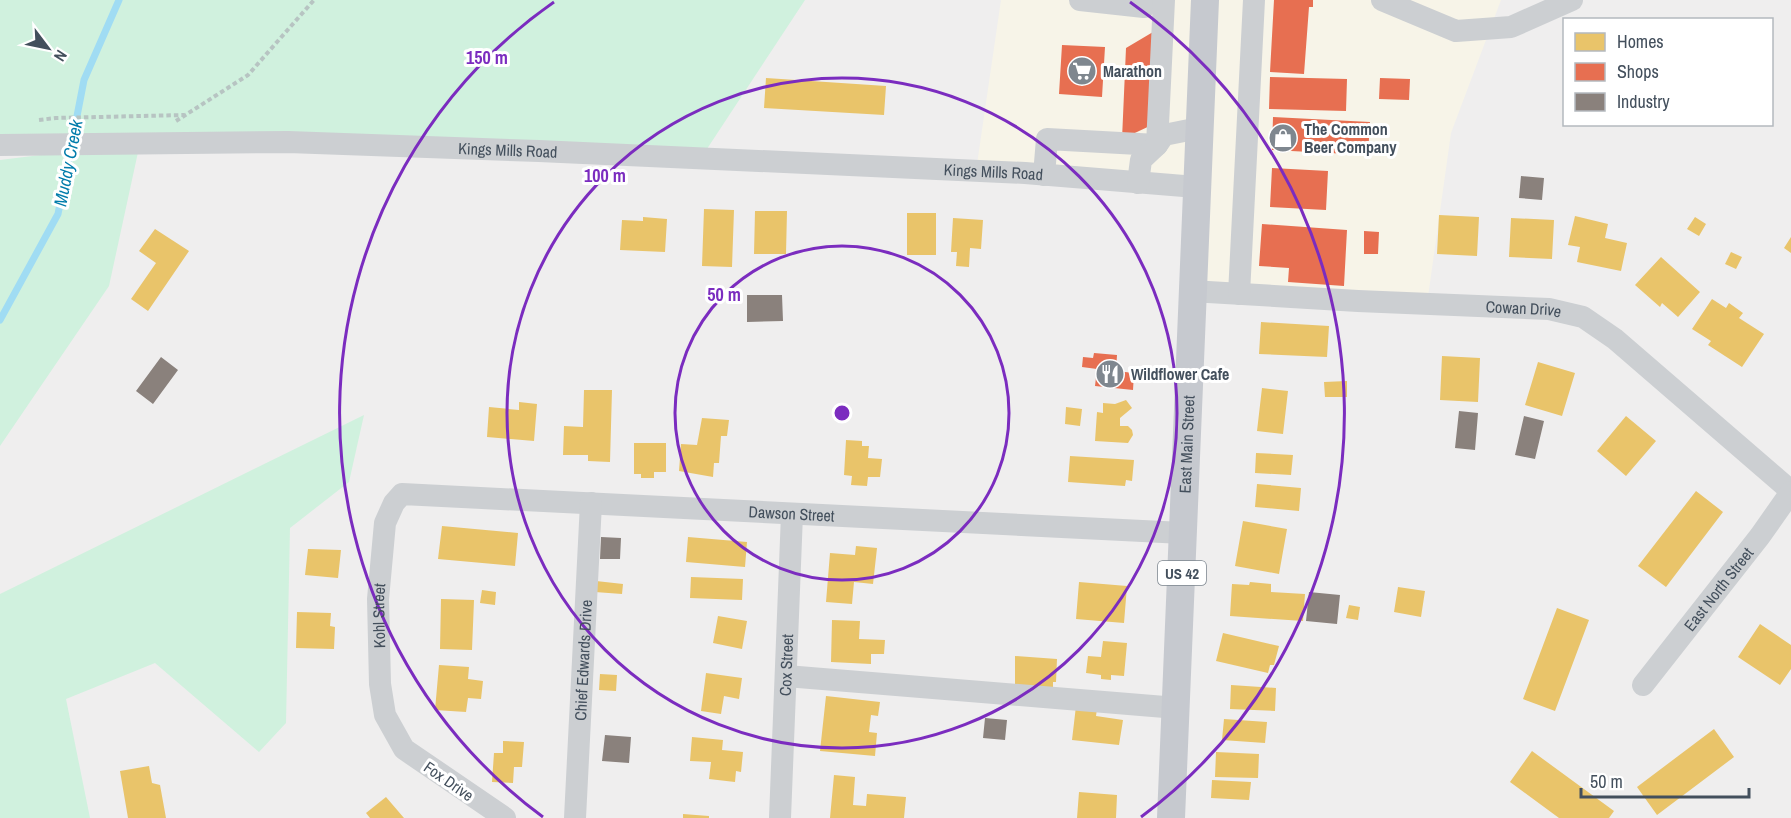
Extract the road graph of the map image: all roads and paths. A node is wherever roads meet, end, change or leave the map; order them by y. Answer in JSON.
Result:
{"nodes":[{"id":1,"x":314,"y":0,"type":"edge"},
{"id":2,"x":1080,"y":0,"type":"edge"},
{"id":3,"x":1150,"y":0,"type":"edge"},
{"id":4,"x":1164,"y":0,"type":"edge"},
{"id":5,"x":1205,"y":0,"type":"edge"},
{"id":6,"x":1254,"y":0,"type":"edge"},
{"id":7,"x":1382,"y":0,"type":"edge"},
{"id":8,"x":1572,"y":0,"type":"edge"},
{"id":9,"x":185,"y":116,"type":"junction"},
{"id":10,"x":56,"y":118,"type":"dead end"},
{"id":11,"x":1199,"y":128,"type":"junction"},
{"id":12,"x":140,"y":142,"type":"junction"},
{"id":13,"x":2,"y":144,"type":"edge"},
{"id":14,"x":1157,"y":145,"type":"junction"},
{"id":15,"x":1044,"y":175,"type":"junction"},
{"id":16,"x":1138,"y":183,"type":"junction"},
{"id":17,"x":1196,"y":188,"type":"junction"},
{"id":18,"x":1191,"y":291,"type":"junction"},
{"id":19,"x":1239,"y":294,"type":"junction"},
{"id":20,"x":1791,"y":491,"type":"edge"},
{"id":21,"x":402,"y":494,"type":"joint"},
{"id":22,"x":591,"y":504,"type":"junction"},
{"id":23,"x":792,"y":514,"type":"junction"},
{"id":24,"x":1183,"y":533,"type":"junction"},
{"id":25,"x":786,"y":676,"type":"junction"},
{"id":26,"x":1643,"y":685,"type":"dead end"},
{"id":27,"x":1177,"y":708,"type":"junction"},
{"id":28,"x":397,"y":739,"type":"joint"},
{"id":29,"x":505,"y":818,"type":"edge"},
{"id":30,"x":575,"y":818,"type":"edge"},
{"id":31,"x":780,"y":818,"type":"edge"},
{"id":32,"x":1171,"y":818,"type":"edge"}],
"edges":[{"from":1,"to":9,"type":"path"},
{"from":2,"to":3,"type":"street"},
{"from":4,"to":14,"type":"street"},
{"from":5,"to":11,"type":"main road","name":"East Main Street","number":"US 42"},
{"from":6,"to":19,"type":"street"},
{"from":7,"to":8,"type":"street"},
{"from":9,"to":10,"type":"path"},
{"from":9,"to":12,"type":"path"},
{"from":11,"to":14,"type":"street"},
{"from":11,"to":17,"type":"main road","name":"East Main Street","number":"US 42"},
{"from":12,"to":13,"type":"street","name":"Kings Mills Road"},
{"from":12,"to":15,"type":"street","name":"Kings Mills Road"},
{"from":14,"to":15,"type":"street"},
{"from":14,"to":16,"type":"street"},
{"from":15,"to":16,"type":"street","name":"Kings Mills Road"},
{"from":16,"to":17,"type":"street","name":"Kings Mills Road"},
{"from":17,"to":18,"type":"main road","name":"East Main Street","number":"US 42"},
{"from":18,"to":19,"type":"street","name":"Cowan Drive"},
{"from":18,"to":24,"type":"main road","name":"East Main Street","number":"US 42"},
{"from":19,"to":20,"type":"street","name":"Cowan Drive"},
{"from":20,"to":26,"type":"street","name":"East North Street"},
{"from":21,"to":22,"type":"street","name":"Dawson Street"},
{"from":21,"to":28,"type":"street","name":"Kohl Street"},
{"from":22,"to":23,"type":"street","name":"Dawson Street"},
{"from":22,"to":30,"type":"street","name":"Chief Edwards Drive"},
{"from":23,"to":24,"type":"street","name":"Dawson Street"},
{"from":23,"to":25,"type":"street","name":"Cox Street"},
{"from":24,"to":27,"type":"main road","name":"East Main Street","number":"US 42"},
{"from":25,"to":27,"type":"street"},
{"from":25,"to":31,"type":"street","name":"Cox Street"},
{"from":27,"to":32,"type":"main road","name":"East Main Street","number":"US 42"},
{"from":28,"to":29,"type":"street","name":"Fox Drive"}]}
